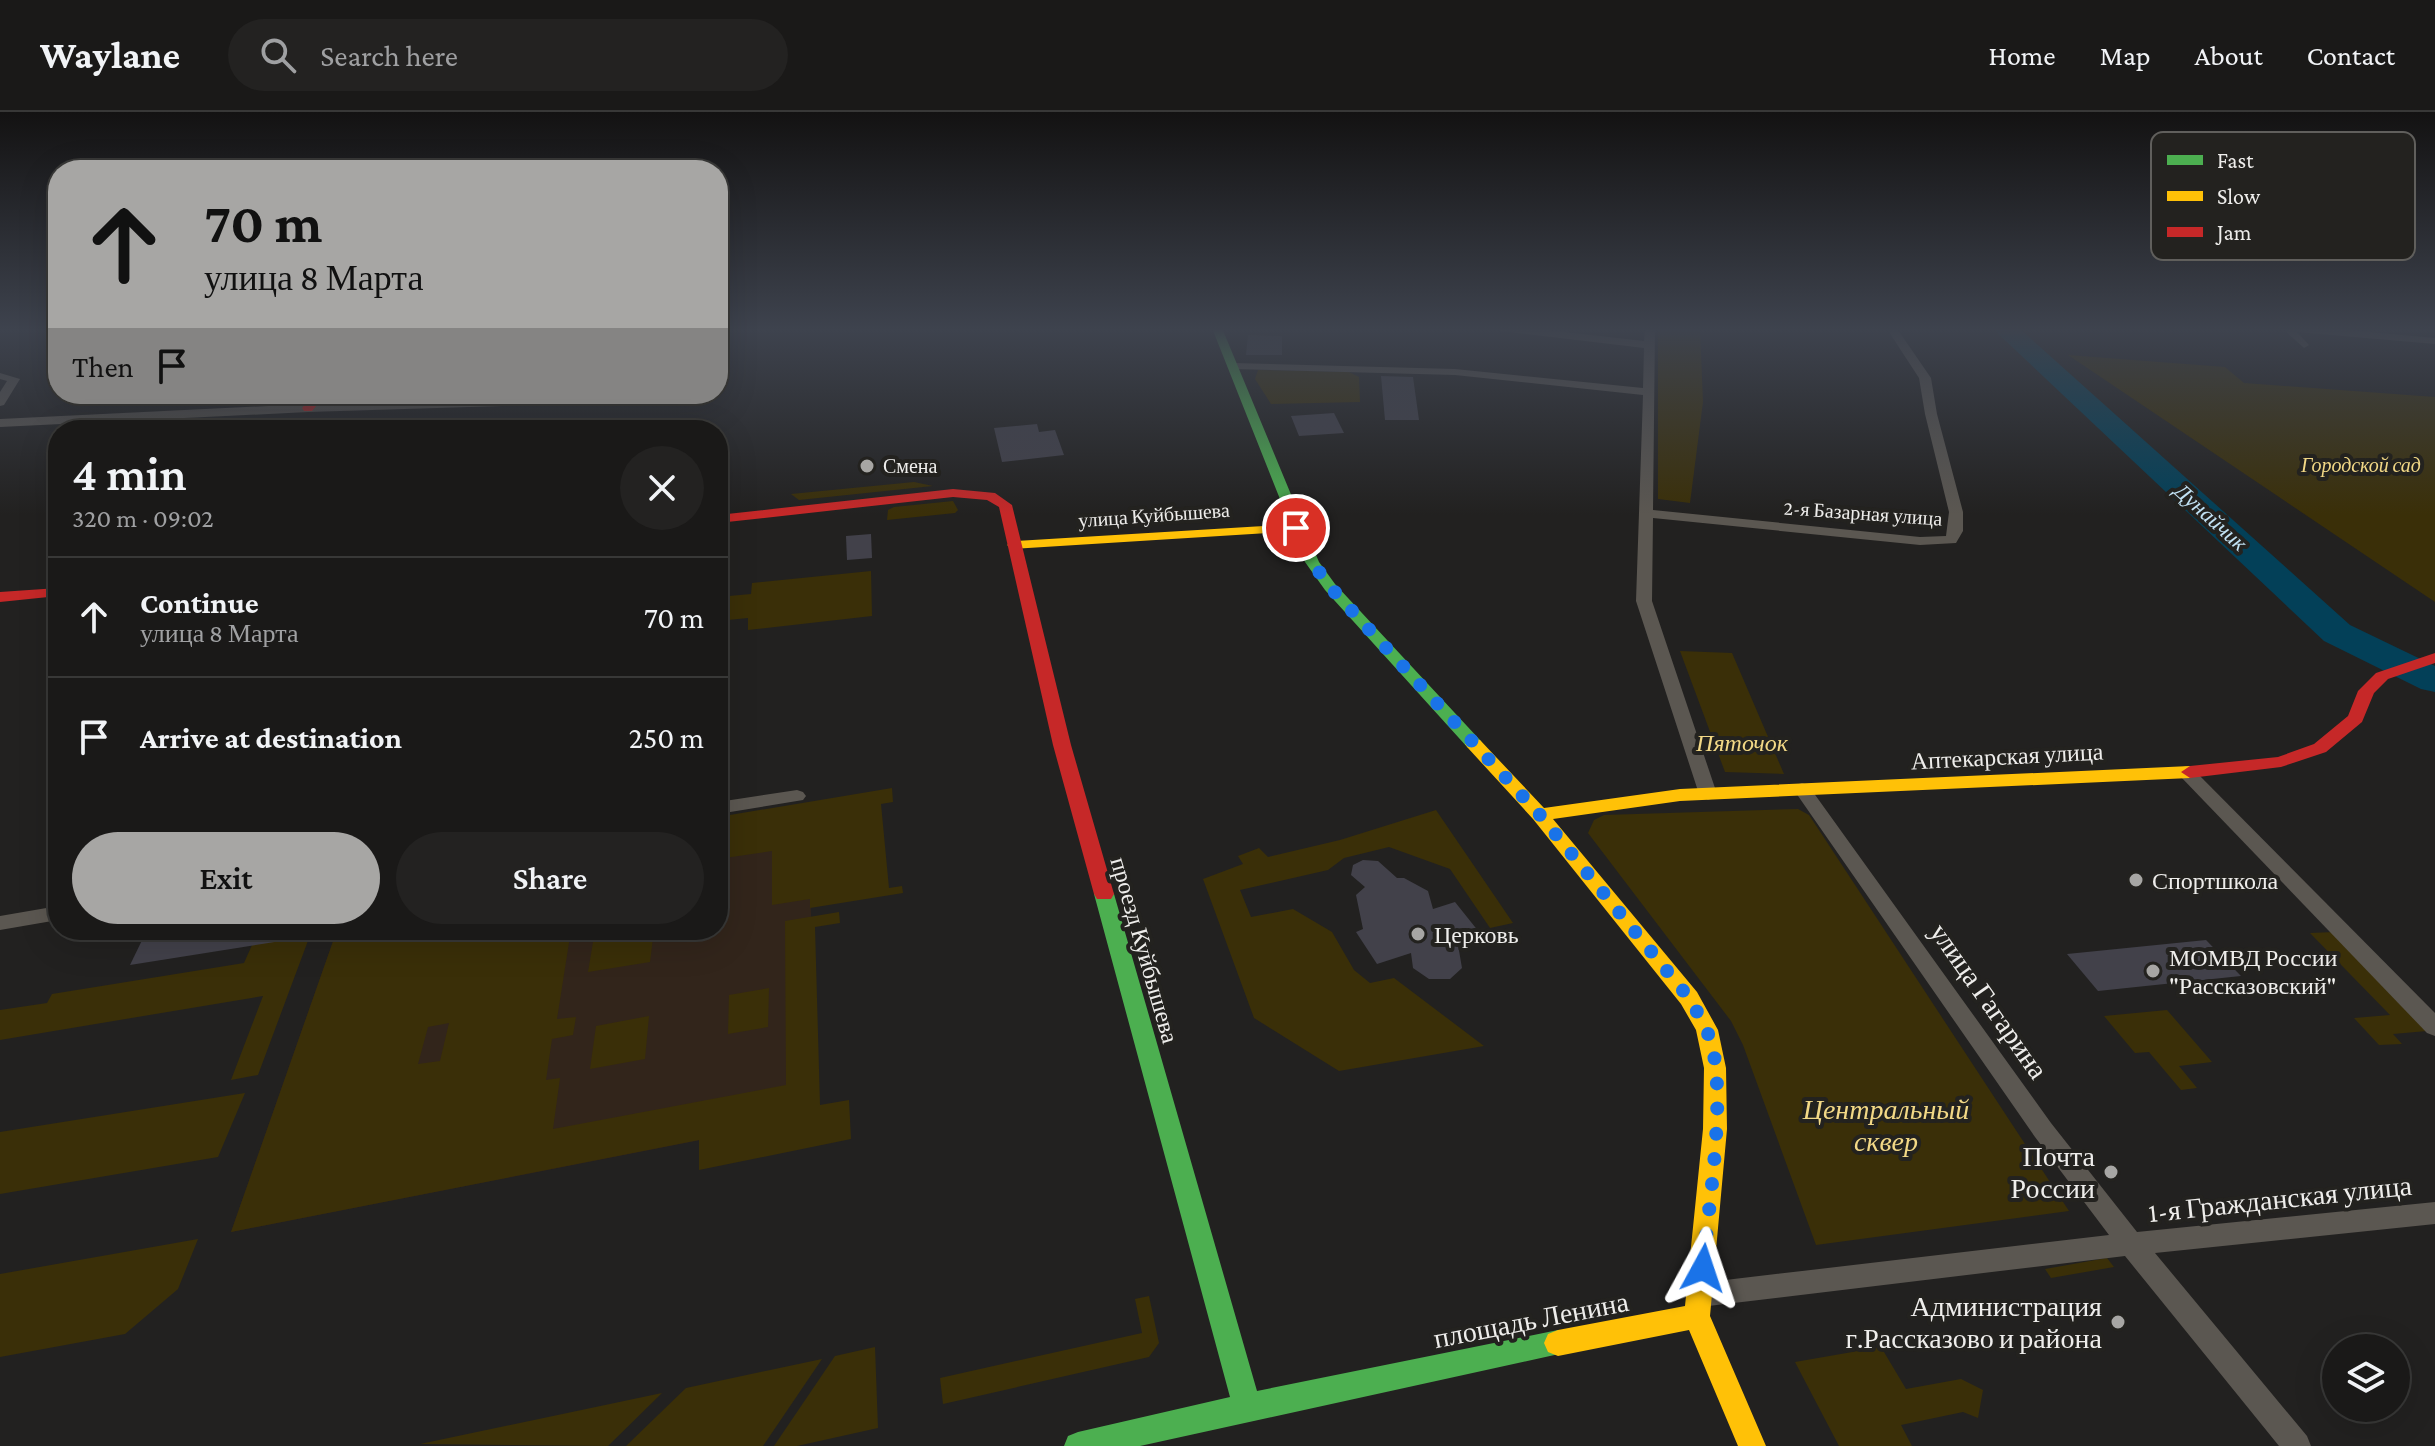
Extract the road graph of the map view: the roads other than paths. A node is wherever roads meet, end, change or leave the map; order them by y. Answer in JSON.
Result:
{"nodes":[{"id":1,"x":1243,"y":390,"type":"edge"},
{"id":2,"x":1632,"y":390,"type":"edge"},
{"id":3,"x":1928,"y":390,"type":"edge"},
{"id":4,"x":1649,"y":392,"type":"joint"},
{"id":5,"x":271,"y":404,"type":"edge"},
{"id":6,"x":0,"y":423,"type":"edge"},
{"id":7,"x":1646,"y":513,"type":"junction"},
{"id":8,"x":728,"y":518,"type":"edge"},
{"id":9,"x":1296,"y":528,"type":"junction"},
{"id":10,"x":1014,"y":545,"type":"junction"},
{"id":11,"x":48,"y":593,"type":"edge"},
{"id":12,"x":0,"y":597,"type":"edge"},
{"id":13,"x":2435,"y":658,"type":"edge"},
{"id":14,"x":2186,"y":772,"type":"junction"},
{"id":15,"x":1802,"y":789,"type":"junction"},
{"id":16,"x":1708,"y":794,"type":"junction"},
{"id":17,"x":797,"y":796,"type":"dead end"},
{"id":18,"x":728,"y":806,"type":"edge"},
{"id":19,"x":1540,"y":815,"type":"junction"},
{"id":20,"x":48,"y":915,"type":"edge"},
{"id":21,"x":0,"y":923,"type":"edge"},
{"id":22,"x":2431,"y":1019,"type":"edge"},
{"id":23,"x":2435,"y":1213,"type":"edge"},
{"id":24,"x":2131,"y":1244,"type":"junction"},
{"id":25,"x":1699,"y":1306,"type":"junction"},
{"id":26,"x":1247,"y":1407,"type":"junction"},
{"id":27,"x":1078,"y":1446,"type":"edge"},
{"id":28,"x":1752,"y":1446,"type":"edge"},
{"id":29,"x":2297,"y":1446,"type":"edge"}],
"edges":[{"from":1,"to":9,"type":"street"},
{"from":2,"to":4,"type":"street"},
{"from":3,"to":7,"type":"street","name":"2-я Базарная улица"},
{"from":4,"to":7,"type":"street"},
{"from":5,"to":6,"type":"street"},
{"from":7,"to":16,"type":"street"},
{"from":8,"to":10,"type":"street","name":"проезд Куйбышева"},
{"from":9,"to":10,"type":"street","name":"улица Куйбышева"},
{"from":9,"to":19,"type":"street"},
{"from":10,"to":26,"type":"street","name":"проезд Куйбышева"},
{"from":11,"to":12,"type":"street"},
{"from":13,"to":14,"type":"street","name":"Аптекарская улица"},
{"from":14,"to":15,"type":"street","name":"Аптекарская улица"},
{"from":14,"to":22,"type":"street"},
{"from":15,"to":16,"type":"street","name":"Аптекарская улица"},
{"from":15,"to":24,"type":"street","name":"улица Гагарина"},
{"from":16,"to":19,"type":"street","name":"Аптекарская улица"},
{"from":17,"to":18,"type":"street"},
{"from":19,"to":25,"type":"street"},
{"from":20,"to":21,"type":"street"},
{"from":23,"to":24,"type":"street","name":"1-я Гражданская улица"},
{"from":24,"to":25,"type":"street","name":"1-я Гражданская улица"},
{"from":24,"to":29,"type":"street","name":"улица Гагарина"},
{"from":25,"to":26,"type":"street","name":"площадь Ленина"},
{"from":25,"to":28,"type":"street"},
{"from":26,"to":27,"type":"street","name":"площадь Ленина"}]}
